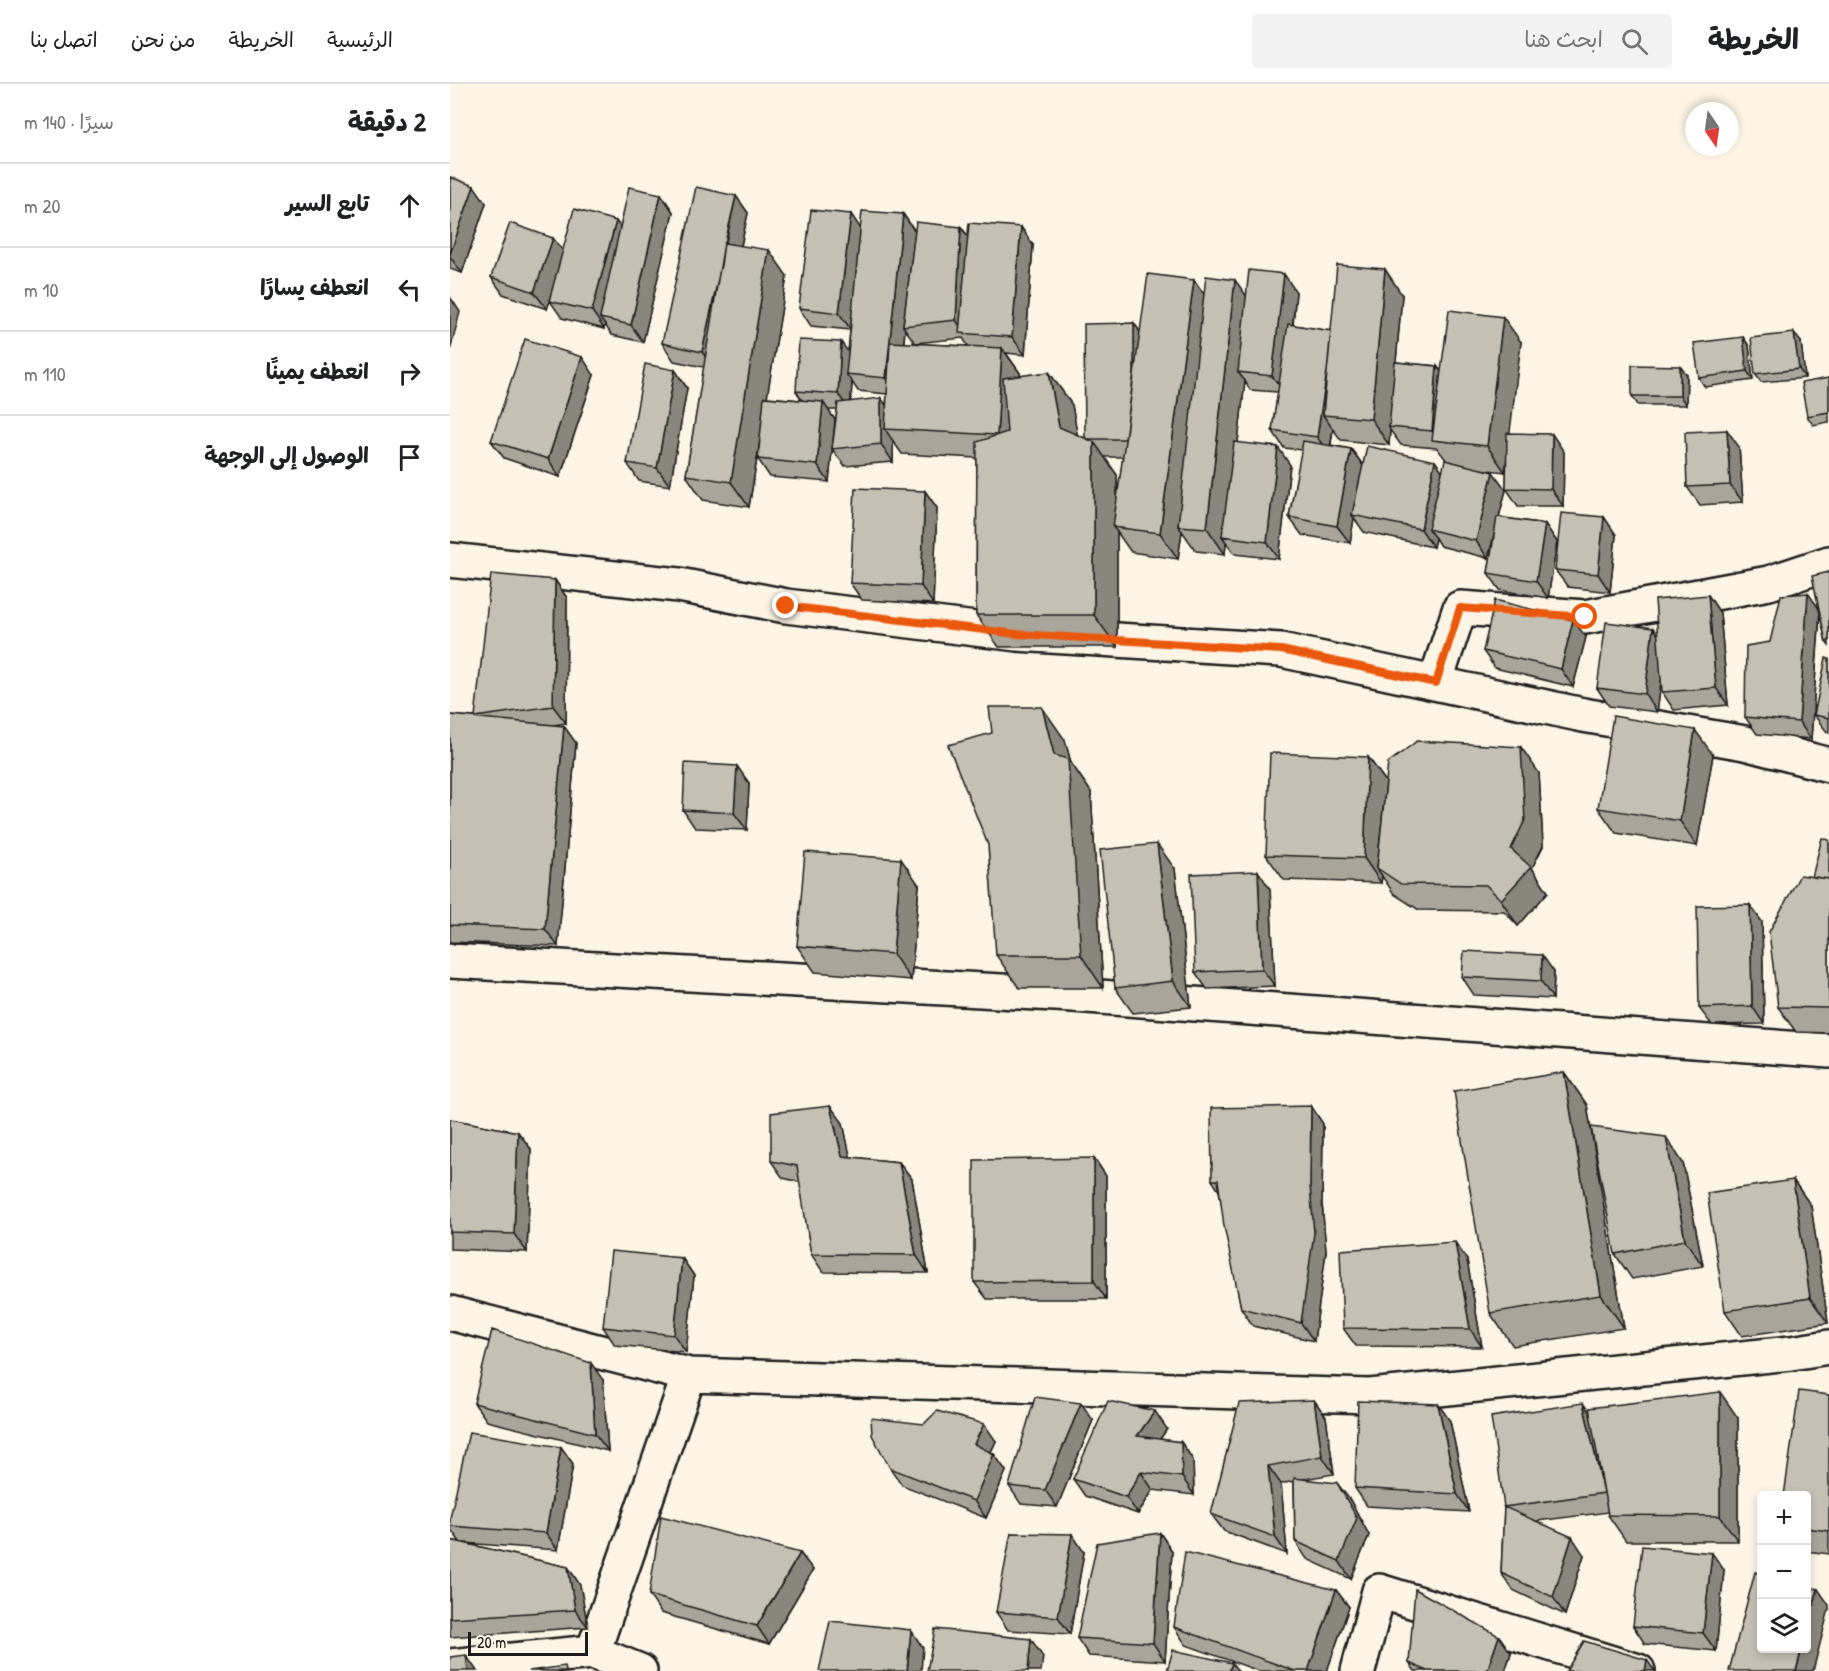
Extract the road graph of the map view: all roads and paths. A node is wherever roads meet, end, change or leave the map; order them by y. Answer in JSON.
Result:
{"nodes":[{"id":1,"x":450,"y":560,"type":"edge"},
{"id":2,"x":1829,"y":563,"type":"edge"},
{"id":3,"x":1436,"y":683,"type":"junction"},
{"id":4,"x":1829,"y":765,"type":"edge"},
{"id":5,"x":450,"y":961,"type":"edge"},
{"id":6,"x":1829,"y":1051,"type":"edge"},
{"id":7,"x":450,"y":1313,"type":"edge"},
{"id":8,"x":1829,"y":1347,"type":"edge"},
{"id":9,"x":689,"y":1375,"type":"junction"},
{"id":10,"x":593,"y":1652,"type":"junction"},
{"id":11,"x":450,"y":1666,"type":"edge"},
{"id":12,"x":640,"y":1671,"type":"edge"},
{"id":13,"x":1358,"y":1671,"type":"edge"},
{"id":14,"x":1638,"y":1671,"type":"edge"}],
"edges":[{"from":1,"to":3,"type":"street"},
{"from":2,"to":3,"type":"street"},
{"from":3,"to":4,"type":"street"},
{"from":5,"to":6,"type":"street"},
{"from":7,"to":9,"type":"street"},
{"from":8,"to":9,"type":"street"},
{"from":9,"to":10,"type":"street"},
{"from":10,"to":11,"type":"street"},
{"from":10,"to":12,"type":"street"},
{"from":13,"to":14,"type":"street"}]}
